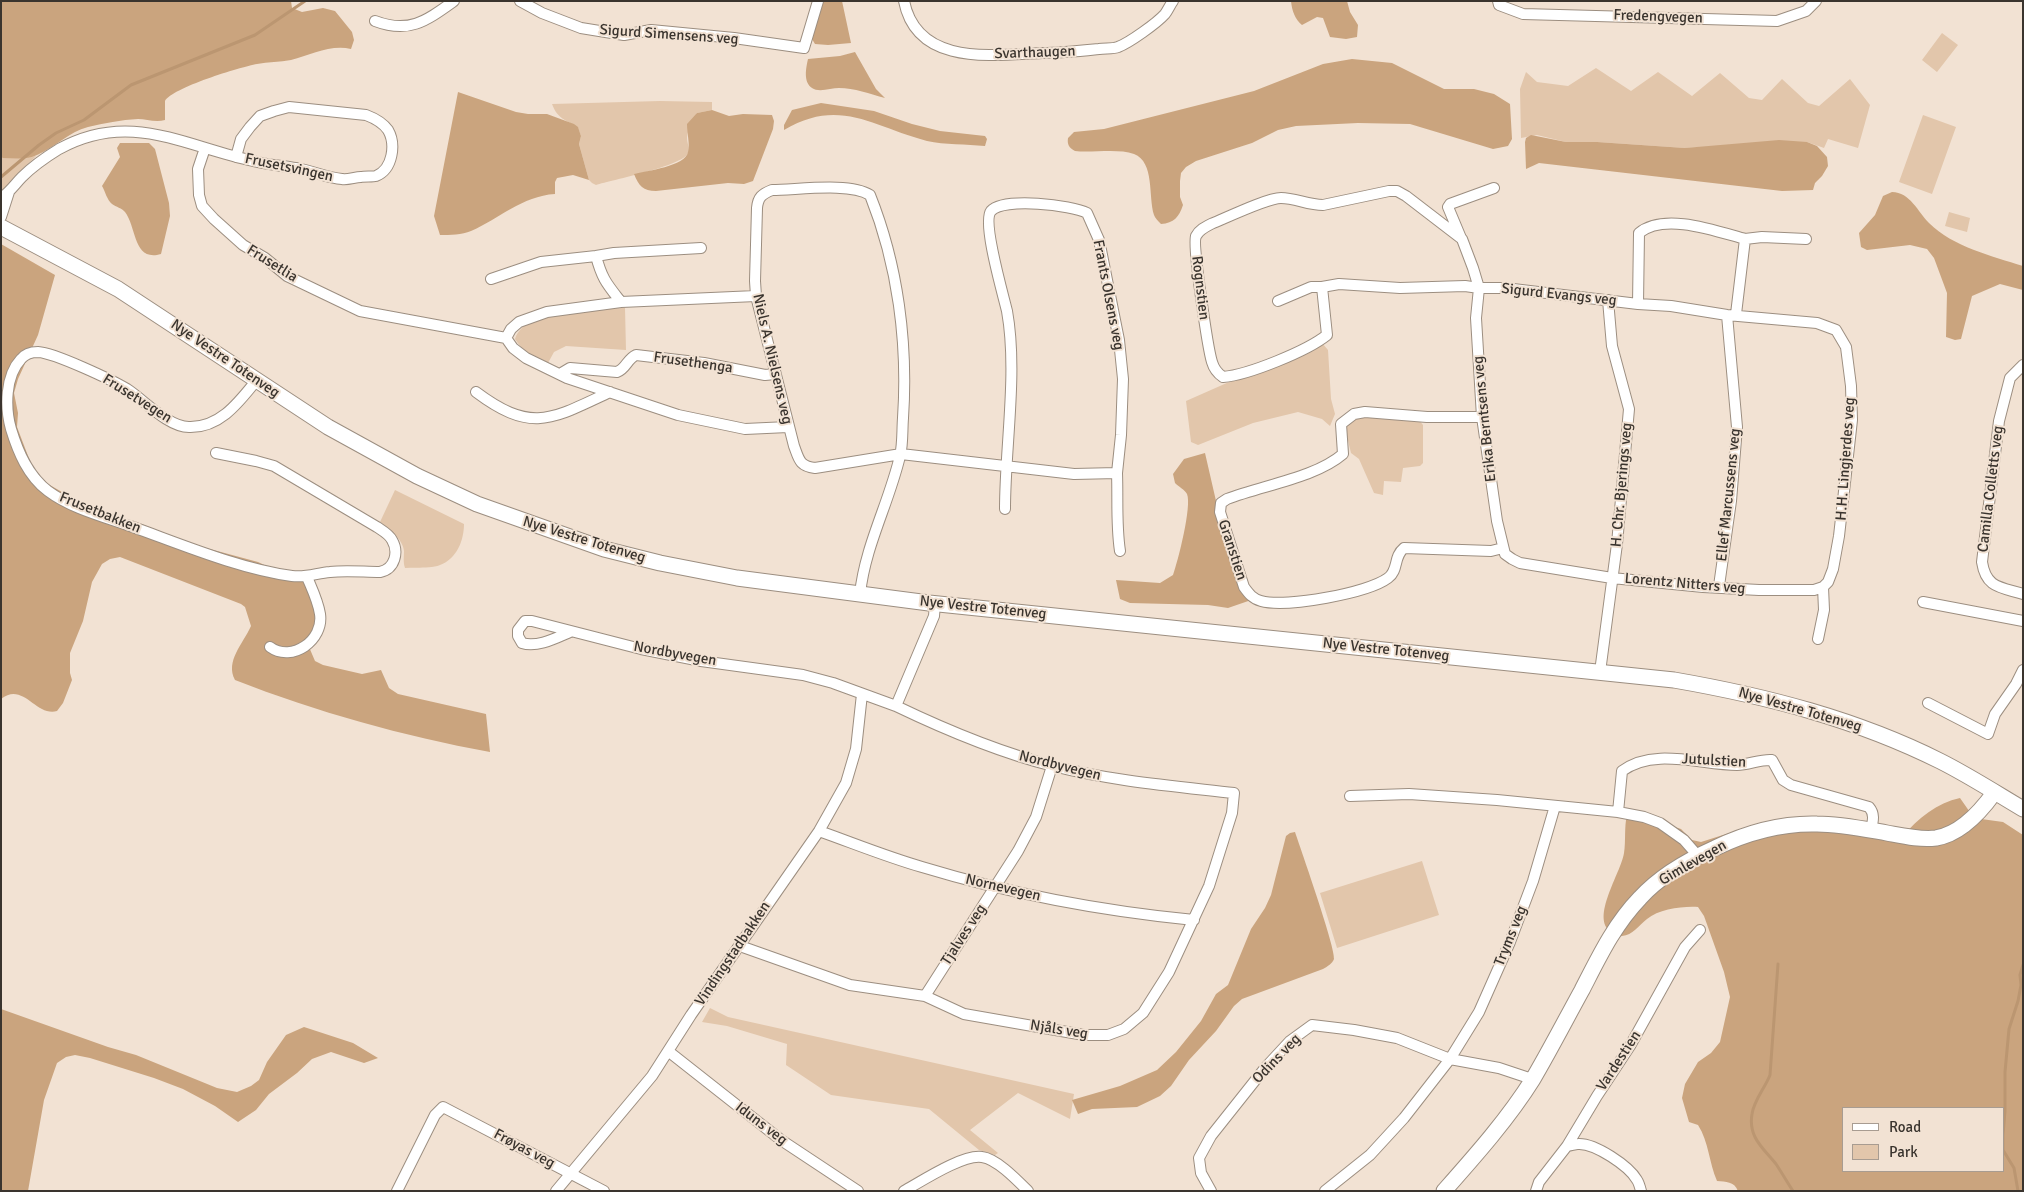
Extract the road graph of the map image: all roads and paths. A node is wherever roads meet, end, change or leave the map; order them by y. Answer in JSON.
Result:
{"nodes":[{"id":1,"x":454,"y":1,"type":"edge"},
{"id":2,"x":520,"y":1,"type":"edge"},
{"id":3,"x":818,"y":1,"type":"edge"},
{"id":4,"x":904,"y":1,"type":"edge"},
{"id":5,"x":1173,"y":1,"type":"edge"},
{"id":6,"x":1498,"y":1,"type":"edge"},
{"id":7,"x":1816,"y":1,"type":"edge"},
{"id":8,"x":375,"y":21,"type":"dead end"},
{"id":9,"x":205,"y":148,"type":"junction"},
{"id":10,"x":236,"y":157,"type":"junction"},
{"id":11,"x":1494,"y":188,"type":"dead end"},
{"id":12,"x":5,"y":195,"type":"edge"},
{"id":13,"x":1,"y":216,"type":"edge"},
{"id":14,"x":1,"y":226,"type":"edge"},
{"id":15,"x":1462,"y":239,"type":"junction"},
{"id":16,"x":1806,"y":239,"type":"dead end"},
{"id":17,"x":1745,"y":240,"type":"junction"},
{"id":18,"x":701,"y":248,"type":"dead end"},
{"id":19,"x":596,"y":256,"type":"junction"},
{"id":20,"x":491,"y":279,"type":"dead end"},
{"id":21,"x":1322,"y":287,"type":"junction"},
{"id":22,"x":1479,"y":288,"type":"junction"},
{"id":23,"x":756,"y":296,"type":"junction"},
{"id":24,"x":1278,"y":300,"type":"dead end"},
{"id":25,"x":1608,"y":300,"type":"junction"},
{"id":26,"x":621,"y":302,"type":"junction"},
{"id":27,"x":1638,"y":304,"type":"junction"},
{"id":28,"x":1731,"y":314,"type":"junction"},
{"id":29,"x":1836,"y":330,"type":"joint"},
{"id":30,"x":506,"y":338,"type":"junction"},
{"id":31,"x":33,"y":352,"type":"joint"},
{"id":32,"x":2023,"y":365,"type":"edge"},
{"id":33,"x":560,"y":374,"type":"junction"},
{"id":34,"x":775,"y":374,"type":"junction"},
{"id":35,"x":256,"y":380,"type":"junction"},
{"id":36,"x":476,"y":392,"type":"dead end"},
{"id":37,"x":610,"y":392,"type":"junction"},
{"id":38,"x":1482,"y":417,"type":"junction"},
{"id":39,"x":788,"y":427,"type":"junction"},
{"id":40,"x":216,"y":453,"type":"dead end"},
{"id":41,"x":901,"y":454,"type":"junction"},
{"id":42,"x":1005,"y":466,"type":"junction"},
{"id":43,"x":1117,"y":473,"type":"junction"},
{"id":44,"x":1005,"y":509,"type":"dead end"},
{"id":45,"x":1503,"y":548,"type":"junction"},
{"id":46,"x":1120,"y":551,"type":"dead end"},
{"id":47,"x":307,"y":577,"type":"junction"},
{"id":48,"x":1612,"y":578,"type":"junction"},
{"id":49,"x":1719,"y":586,"type":"junction"},
{"id":50,"x":1823,"y":588,"type":"junction"},
{"id":51,"x":860,"y":594,"type":"junction"},
{"id":52,"x":2023,"y":594,"type":"edge"},
{"id":53,"x":1923,"y":602,"type":"dead end"},
{"id":54,"x":935,"y":604,"type":"junction"},
{"id":55,"x":2023,"y":621,"type":"edge"},
{"id":56,"x":570,"y":632,"type":"dead end"},
{"id":57,"x":1818,"y":639,"type":"dead end"},
{"id":58,"x":270,"y":647,"type":"dead end"},
{"id":59,"x":2023,"y":670,"type":"edge"},
{"id":60,"x":1600,"y":672,"type":"junction"},
{"id":61,"x":862,"y":694,"type":"junction"},
{"id":62,"x":1928,"y":703,"type":"dead end"},
{"id":63,"x":896,"y":706,"type":"junction"},
{"id":64,"x":1052,"y":766,"type":"junction"},
{"id":65,"x":1234,"y":793,"type":"joint"},
{"id":66,"x":1994,"y":793,"type":"junction"},
{"id":67,"x":1350,"y":796,"type":"dead end"},
{"id":68,"x":1555,"y":806,"type":"junction"},
{"id":69,"x":2023,"y":810,"type":"edge"},
{"id":70,"x":1618,"y":812,"type":"junction"},
{"id":71,"x":1871,"y":830,"type":"junction"},
{"id":72,"x":819,"y":831,"type":"junction"},
{"id":73,"x":1698,"y":856,"type":"junction"},
{"id":74,"x":995,"y":887,"type":"junction"},
{"id":75,"x":1194,"y":920,"type":"junction"},
{"id":76,"x":1700,"y":930,"type":"dead end"},
{"id":77,"x":740,"y":946,"type":"junction"},
{"id":78,"x":925,"y":996,"type":"junction"},
{"id":79,"x":668,"y":1051,"type":"junction"},
{"id":80,"x":1450,"y":1059,"type":"junction"},
{"id":81,"x":1532,"y":1079,"type":"junction"},
{"id":82,"x":1567,"y":1146,"type":"junction"},
{"id":83,"x":569,"y":1173,"type":"junction"},
{"id":84,"x":398,"y":1191,"type":"edge"},
{"id":85,"x":556,"y":1191,"type":"edge"},
{"id":86,"x":604,"y":1191,"type":"edge"},
{"id":87,"x":858,"y":1191,"type":"edge"},
{"id":88,"x":904,"y":1191,"type":"edge"},
{"id":89,"x":1028,"y":1191,"type":"edge"},
{"id":90,"x":1211,"y":1191,"type":"edge"},
{"id":91,"x":1325,"y":1191,"type":"edge"},
{"id":92,"x":1444,"y":1191,"type":"edge"},
{"id":93,"x":1536,"y":1191,"type":"edge"},
{"id":94,"x":1641,"y":1191,"type":"edge"}],
"edges":[{"from":1,"to":8,"type":"street"},
{"from":2,"to":3,"type":"street","name":"Sigurd Simensens veg"},
{"from":4,"to":5,"type":"street","name":"Svarthaugen"},
{"from":6,"to":7,"type":"street","name":"Fredengvegen"},
{"from":9,"to":10,"type":"street","name":"Frusetsvingen"},
{"from":9,"to":12,"type":"street","name":"Frusetsvingen"},
{"from":9,"to":30,"type":"street","name":"Frusetlia"},
{"from":10,"to":10,"type":"street","name":"Frusetsvingen"},
{"from":11,"to":15,"type":"street"},
{"from":12,"to":13,"type":"street"},
{"from":14,"to":35,"type":"main road","name":"Nye Vestre Totenveg"},
{"from":15,"to":21,"type":"street","name":"Rognstien"},
{"from":15,"to":22,"type":"street"},
{"from":16,"to":17,"type":"street","name":"Sigurd Evangs veg"},
{"from":17,"to":27,"type":"street","name":"Sigurd Evangs veg"},
{"from":17,"to":28,"type":"street"},
{"from":18,"to":19,"type":"street"},
{"from":19,"to":20,"type":"street"},
{"from":19,"to":26,"type":"street"},
{"from":21,"to":22,"type":"street"},
{"from":21,"to":24,"type":"street"},
{"from":22,"to":25,"type":"street","name":"Sigurd Evangs veg"},
{"from":22,"to":38,"type":"street","name":"Erika Berntsens veg"},
{"from":23,"to":26,"type":"street"},
{"from":23,"to":34,"type":"street","name":"Niels A. Nielsens veg"},
{"from":23,"to":41,"type":"street","name":"Niels A. Nielsens veg"},
{"from":25,"to":27,"type":"street","name":"Sigurd Evangs veg"},
{"from":25,"to":48,"type":"street","name":"H. Chr. Bjerings veg"},
{"from":26,"to":30,"type":"street"},
{"from":27,"to":28,"type":"street","name":"Sigurd Evangs veg"},
{"from":28,"to":29,"type":"street","name":"Sigurd Evangs veg"},
{"from":28,"to":49,"type":"street","name":"Ellef Marcussens veg"},
{"from":29,"to":50,"type":"street","name":"H.H. Lingjerdes veg"},
{"from":30,"to":33,"type":"street"},
{"from":31,"to":35,"type":"street","name":"Frusetvegen"},
{"from":31,"to":47,"type":"street","name":"Frusetbakken"},
{"from":32,"to":52,"type":"street","name":"Camilla Colletts veg"},
{"from":33,"to":34,"type":"street","name":"Frusethenga"},
{"from":33,"to":37,"type":"street"},
{"from":34,"to":39,"type":"street","name":"Niels A. Nielsens veg"},
{"from":35,"to":51,"type":"main road","name":"Nye Vestre Totenveg"},
{"from":36,"to":37,"type":"street"},
{"from":37,"to":39,"type":"street"},
{"from":38,"to":45,"type":"street","name":"Erika Berntsens veg"},
{"from":38,"to":45,"type":"street","name":"Granstien"},
{"from":39,"to":41,"type":"street","name":"Niels A. Nielsens veg"},
{"from":40,"to":47,"type":"street","name":"Frusetbakken"},
{"from":41,"to":42,"type":"street"},
{"from":41,"to":51,"type":"street","name":"Niels A. Nielsens veg"},
{"from":42,"to":43,"type":"street"},
{"from":42,"to":43,"type":"street","name":"Frants Olsens veg"},
{"from":42,"to":44,"type":"street","name":"Frants Olsens veg"},
{"from":43,"to":46,"type":"street"},
{"from":45,"to":48,"type":"street","name":"Lorentz Nitters veg"},
{"from":47,"to":58,"type":"street"},
{"from":48,"to":49,"type":"street","name":"Lorentz Nitters veg"},
{"from":48,"to":60,"type":"street","name":"H. Chr. Bjerings veg"},
{"from":49,"to":50,"type":"street","name":"Lorentz Nitters veg"},
{"from":50,"to":57,"type":"street"},
{"from":51,"to":54,"type":"main road","name":"Nye Vestre Totenveg"},
{"from":53,"to":55,"type":"street"},
{"from":54,"to":60,"type":"main road","name":"Nye Vestre Totenveg"},
{"from":54,"to":63,"type":"street"},
{"from":56,"to":61,"type":"street","name":"Nordbyvegen"},
{"from":59,"to":62,"type":"street"},
{"from":60,"to":66,"type":"main road","name":"Nye Vestre Totenveg"},
{"from":61,"to":63,"type":"street","name":"Nordbyvegen"},
{"from":61,"to":72,"type":"street","name":"Vindingstadbakken"},
{"from":63,"to":64,"type":"street","name":"Nordbyvegen"},
{"from":64,"to":65,"type":"street","name":"Nordbyvegen"},
{"from":64,"to":74,"type":"street","name":"Tjalves veg"},
{"from":65,"to":75,"type":"street","name":"Njåls veg"},
{"from":66,"to":69,"type":"main road","name":"Nye Vestre Totenveg"},
{"from":66,"to":71,"type":"main road","name":"Gimlevegen"},
{"from":67,"to":68,"type":"street"},
{"from":68,"to":70,"type":"street"},
{"from":68,"to":80,"type":"street","name":"Tryms veg"},
{"from":70,"to":71,"type":"street","name":"Jutulstien"},
{"from":70,"to":73,"type":"street"},
{"from":71,"to":73,"type":"main road","name":"Gimlevegen"},
{"from":72,"to":74,"type":"street","name":"Nornevegen"},
{"from":72,"to":77,"type":"street","name":"Vindingstadbakken"},
{"from":73,"to":81,"type":"main road","name":"Gimlevegen"},
{"from":74,"to":75,"type":"street","name":"Nornevegen"},
{"from":74,"to":78,"type":"street","name":"Tjalves veg"},
{"from":75,"to":78,"type":"street","name":"Njåls veg"},
{"from":76,"to":82,"type":"street","name":"Vardestien"},
{"from":77,"to":78,"type":"street","name":"Njåls veg"},
{"from":77,"to":79,"type":"street","name":"Vindingstadbakken"},
{"from":79,"to":83,"type":"street","name":"Vindingstadbakken"},
{"from":79,"to":87,"type":"street","name":"Iduns veg"},
{"from":80,"to":81,"type":"street","name":"Odins veg"},
{"from":80,"to":90,"type":"street","name":"Odins veg"},
{"from":80,"to":91,"type":"street"},
{"from":81,"to":92,"type":"main road","name":"Gimlevegen"},
{"from":82,"to":93,"type":"street","name":"Vardestien"},
{"from":82,"to":94,"type":"street"},
{"from":83,"to":84,"type":"street","name":"Frøyas veg"},
{"from":83,"to":85,"type":"street","name":"Vindingstadbakken"},
{"from":83,"to":86,"type":"street","name":"Frøyas veg"},
{"from":88,"to":89,"type":"street"}]}
